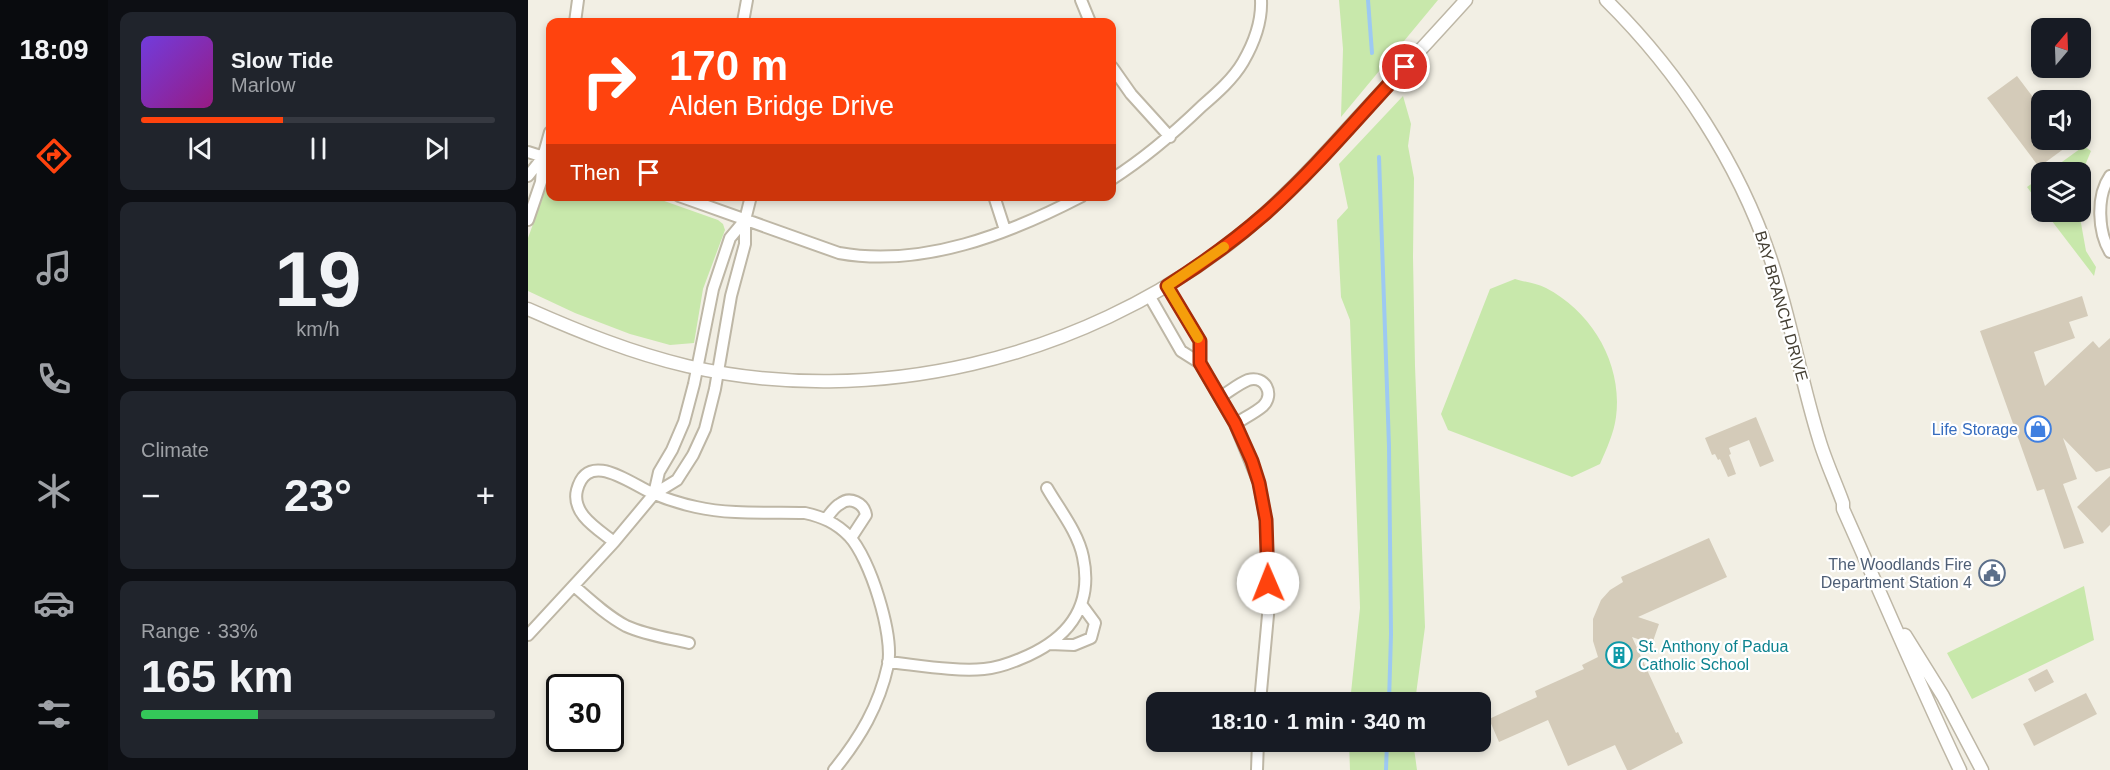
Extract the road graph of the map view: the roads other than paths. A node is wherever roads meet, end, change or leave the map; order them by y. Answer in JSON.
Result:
{"nodes":[{"id":1,"x":578,"y":0,"type":"edge"},
{"id":2,"x":747,"y":0,"type":"edge"},
{"id":3,"x":1081,"y":0,"type":"edge"},
{"id":4,"x":1261,"y":0,"type":"edge"},
{"id":5,"x":1466,"y":0,"type":"edge"},
{"id":6,"x":1606,"y":0,"type":"edge"},
{"id":7,"x":576,"y":18,"type":"edge"},
{"id":8,"x":744,"y":18,"type":"edge"},
{"id":9,"x":1088,"y":18,"type":"edge"},
{"id":10,"x":1116,"y":73,"type":"edge"},
{"id":11,"x":1170,"y":137,"type":"junction"},
{"id":12,"x":528,"y":152,"type":"edge"},
{"id":13,"x":546,"y":158,"type":"edge"},
{"id":14,"x":546,"y":159,"type":"edge"},
{"id":15,"x":546,"y":162,"type":"edge"},
{"id":16,"x":528,"y":176,"type":"edge"},
{"id":17,"x":1116,"y":176,"type":"edge"},
{"id":18,"x":2110,"y":176,"type":"edge"},
{"id":19,"x":693,"y":201,"type":"edge"},
{"id":20,"x":750,"y":201,"type":"edge"},
{"id":21,"x":996,"y":201,"type":"edge"},
{"id":22,"x":1073,"y":201,"type":"edge"},
{"id":23,"x":528,"y":220,"type":"edge"},
{"id":24,"x":745,"y":220,"type":"junction"},
{"id":25,"x":1005,"y":230,"type":"junction"},
{"id":26,"x":2110,"y":252,"type":"edge"},
{"id":27,"x":1167,"y":286,"type":"junction"},
{"id":28,"x":1150,"y":297,"type":"junction"},
{"id":29,"x":528,"y":309,"type":"edge"},
{"id":30,"x":1200,"y":363,"type":"junction"},
{"id":31,"x":698,"y":368,"type":"junction"},
{"id":32,"x":718,"y":372,"type":"junction"},
{"id":33,"x":1220,"y":397,"type":"junction"},
{"id":34,"x":1235,"y":423,"type":"junction"},
{"id":35,"x":1047,"y":488,"type":"dead end"},
{"id":36,"x":654,"y":494,"type":"junction"},
{"id":37,"x":826,"y":519,"type":"junction"},
{"id":38,"x":851,"y":538,"type":"junction"},
{"id":39,"x":614,"y":542,"type":"junction"},
{"id":40,"x":574,"y":586,"type":"junction"},
{"id":41,"x":1082,"y":604,"type":"junction"},
{"id":42,"x":1888,"y":609,"type":"junction"},
{"id":43,"x":528,"y":635,"type":"edge"},
{"id":44,"x":689,"y":643,"type":"dead end"},
{"id":45,"x":1050,"y":644,"type":"junction"},
{"id":46,"x":888,"y":662,"type":"junction"},
{"id":47,"x":1261,"y":692,"type":"edge"},
{"id":48,"x":1258,"y":752,"type":"edge"},
{"id":49,"x":834,"y":770,"type":"edge"},
{"id":50,"x":1257,"y":770,"type":"edge"},
{"id":51,"x":1960,"y":770,"type":"edge"},
{"id":52,"x":1982,"y":770,"type":"edge"}],
"edges":[{"from":1,"to":7,"type":"street"},
{"from":2,"to":8,"type":"street"},
{"from":3,"to":9,"type":"street"},
{"from":4,"to":11,"type":"street"},
{"from":5,"to":27,"type":"street"},
{"from":6,"to":42,"type":"street","name":"BAY BRANCH DRIVE"},
{"from":10,"to":11,"type":"street"},
{"from":11,"to":17,"type":"street"},
{"from":12,"to":13,"type":"street"},
{"from":14,"to":16,"type":"street"},
{"from":15,"to":23,"type":"street"},
{"from":18,"to":26,"type":"street"},
{"from":19,"to":24,"type":"street"},
{"from":20,"to":24,"type":"street"},
{"from":21,"to":25,"type":"street"},
{"from":22,"to":25,"type":"street"},
{"from":24,"to":25,"type":"street"},
{"from":24,"to":31,"type":"street"},
{"from":24,"to":32,"type":"street"},
{"from":27,"to":28,"type":"street"},
{"from":27,"to":30,"type":"street"},
{"from":28,"to":30,"type":"street"},
{"from":28,"to":32,"type":"street"},
{"from":29,"to":31,"type":"street"},
{"from":30,"to":33,"type":"street"},
{"from":31,"to":32,"type":"street"},
{"from":31,"to":36,"type":"street"},
{"from":32,"to":36,"type":"street"},
{"from":33,"to":34,"type":"street"},
{"from":33,"to":34,"type":"street"},
{"from":34,"to":47,"type":"street"},
{"from":35,"to":41,"type":"street"},
{"from":36,"to":37,"type":"street"},
{"from":36,"to":39,"type":"street"},
{"from":36,"to":39,"type":"street"},
{"from":37,"to":38,"type":"street"},
{"from":37,"to":38,"type":"street"},
{"from":38,"to":46,"type":"street"},
{"from":39,"to":40,"type":"street"},
{"from":40,"to":43,"type":"street"},
{"from":40,"to":44,"type":"street"},
{"from":41,"to":45,"type":"street"},
{"from":41,"to":45,"type":"street"},
{"from":42,"to":51,"type":"street","name":"BAY BRANCH DRIVE"},
{"from":42,"to":52,"type":"street","name":"BAY BRANCH DRIVE"},
{"from":45,"to":46,"type":"street"},
{"from":46,"to":49,"type":"street"},
{"from":48,"to":50,"type":"street"}]}
